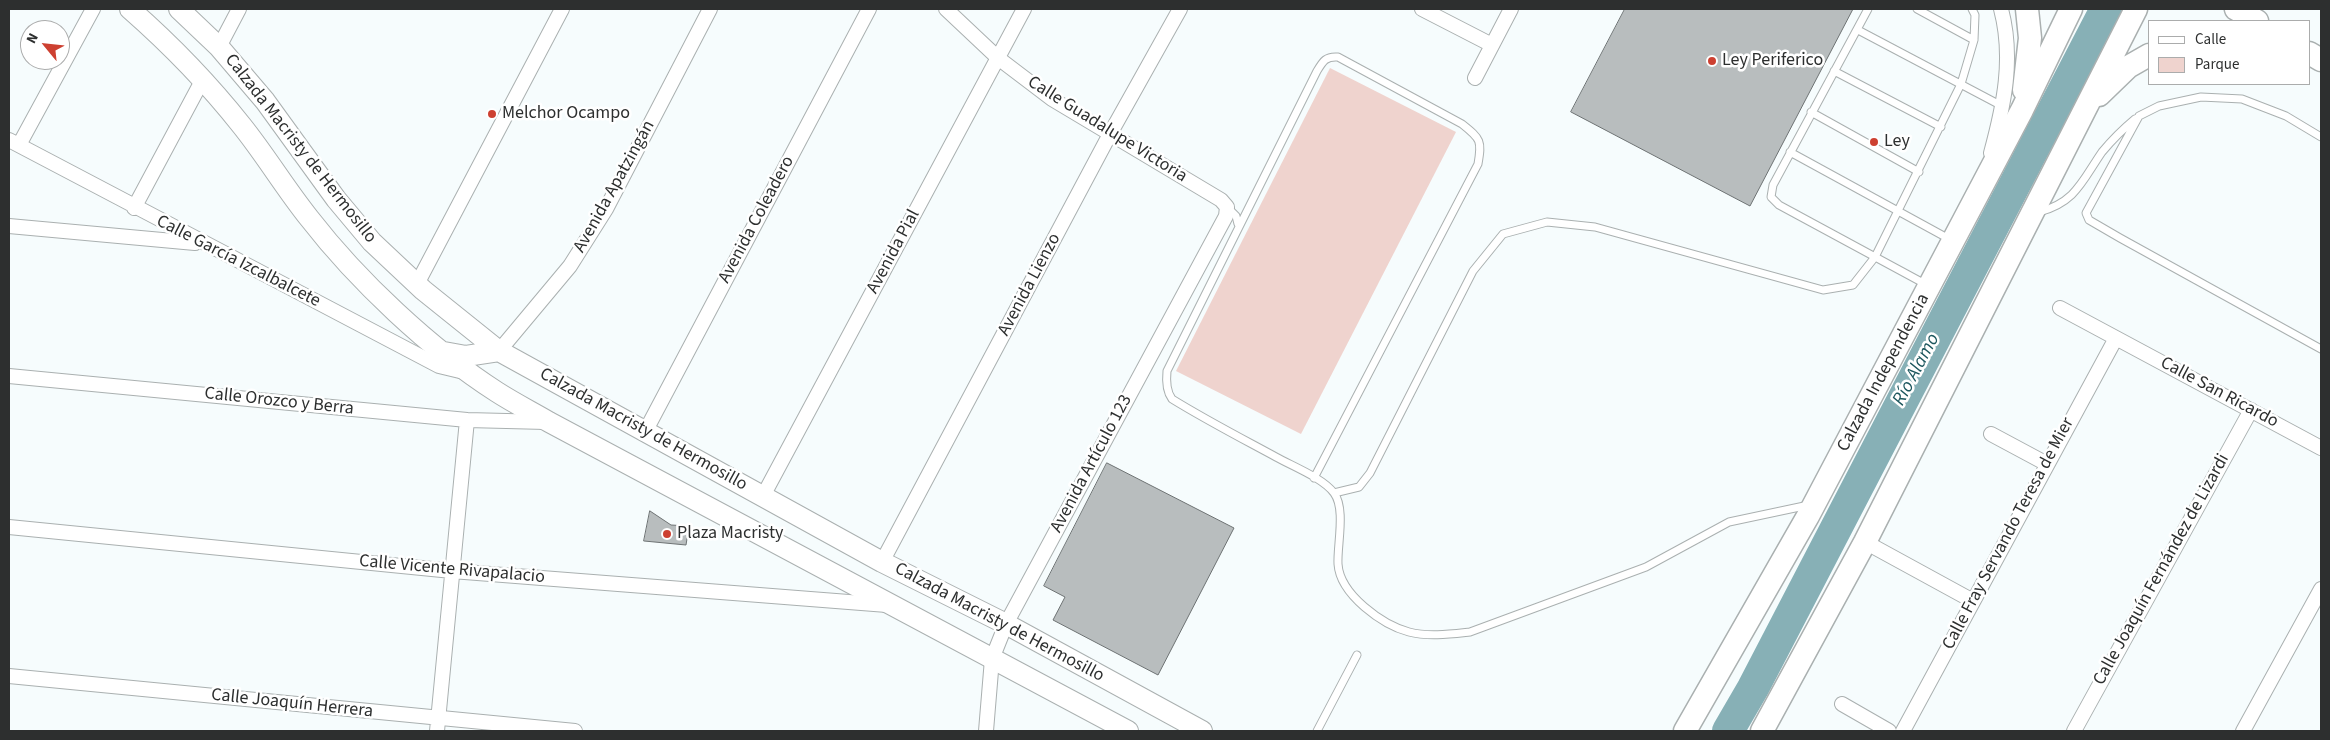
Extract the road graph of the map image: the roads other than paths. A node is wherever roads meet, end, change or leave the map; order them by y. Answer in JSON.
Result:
{"nodes":[{"id":1,"x":93,"y":9,"type":"edge"},
{"id":2,"x":130,"y":9,"type":"edge"},
{"id":3,"x":179,"y":9,"type":"edge"},
{"id":4,"x":239,"y":9,"type":"edge"},
{"id":5,"x":562,"y":9,"type":"edge"},
{"id":6,"x":710,"y":9,"type":"edge"},
{"id":7,"x":869,"y":9,"type":"edge"},
{"id":8,"x":946,"y":9,"type":"edge"},
{"id":9,"x":1024,"y":9,"type":"edge"},
{"id":10,"x":1180,"y":9,"type":"edge"},
{"id":11,"x":1422,"y":9,"type":"edge"},
{"id":12,"x":1511,"y":9,"type":"edge"},
{"id":13,"x":1868,"y":9,"type":"edge"},
{"id":14,"x":1917,"y":9,"type":"edge"},
{"id":15,"x":1972,"y":9,"type":"edge"},
{"id":16,"x":2001,"y":9,"type":"edge"},
{"id":17,"x":2027,"y":9,"type":"edge"},
{"id":18,"x":2071,"y":9,"type":"edge"},
{"id":19,"x":2136,"y":9,"type":"edge"},
{"id":20,"x":2236,"y":9,"type":"edge"},
{"id":21,"x":2254,"y":20,"type":"edge"},
{"id":22,"x":1858,"y":30,"type":"junction"},
{"id":23,"x":1974,"y":40,"type":"junction"},
{"id":24,"x":1492,"y":45,"type":"junction"},
{"id":25,"x":219,"y":46,"type":"junction"},
{"id":26,"x":2310,"y":54,"type":"edge"},
{"id":27,"x":2148,"y":56,"type":"edge"},
{"id":28,"x":998,"y":58,"type":"junction"},
{"id":29,"x":2321,"y":60,"type":"edge"},
{"id":30,"x":1834,"y":71,"type":"junction"},
{"id":31,"x":1475,"y":78,"type":"dead end"},
{"id":32,"x":203,"y":79,"type":"junction"},
{"id":33,"x":1961,"y":84,"type":"junction"},
{"id":34,"x":2012,"y":108,"type":"junction"},
{"id":35,"x":2085,"y":108,"type":"junction"},
{"id":36,"x":1812,"y":112,"type":"junction"},
{"id":37,"x":2139,"y":116,"type":"junction"},
{"id":38,"x":1941,"y":128,"type":"junction"},
{"id":39,"x":1110,"y":134,"type":"junction"},
{"id":40,"x":2321,"y":137,"type":"edge"},
{"id":41,"x":14,"y":143,"type":"edge"},
{"id":42,"x":1790,"y":152,"type":"junction"},
{"id":43,"x":1918,"y":172,"type":"junction"},
{"id":44,"x":1227,"y":207,"type":"junction"},
{"id":45,"x":134,"y":208,"type":"junction"},
{"id":46,"x":1899,"y":212,"type":"junction"},
{"id":47,"x":2032,"y":214,"type":"junction"},
{"id":48,"x":1238,"y":224,"type":"junction"},
{"id":49,"x":9,"y":226,"type":"edge"},
{"id":50,"x":1953,"y":241,"type":"junction"},
{"id":51,"x":202,"y":243,"type":"junction"},
{"id":52,"x":1875,"y":257,"type":"junction"},
{"id":53,"x":417,"y":284,"type":"junction"},
{"id":54,"x":1929,"y":286,"type":"junction"},
{"id":55,"x":2060,"y":308,"type":"dead end"},
{"id":56,"x":2116,"y":338,"type":"junction"},
{"id":57,"x":2321,"y":349,"type":"edge"},
{"id":58,"x":499,"y":351,"type":"junction"},
{"id":59,"x":444,"y":352,"type":"junction"},
{"id":60,"x":471,"y":374,"type":"junction"},
{"id":61,"x":9,"y":376,"type":"edge"},
{"id":62,"x":2250,"y":410,"type":"junction"},
{"id":63,"x":467,"y":420,"type":"junction"},
{"id":64,"x":549,"y":422,"type":"junction"},
{"id":65,"x":645,"y":432,"type":"junction"},
{"id":66,"x":1991,"y":434,"type":"dead end"},
{"id":67,"x":2321,"y":448,"type":"edge"},
{"id":68,"x":2047,"y":464,"type":"junction"},
{"id":69,"x":1314,"y":478,"type":"junction"},
{"id":70,"x":1334,"y":493,"type":"junction"},
{"id":71,"x":764,"y":496,"type":"junction"},
{"id":72,"x":1814,"y":504,"type":"junction"},
{"id":73,"x":9,"y":527,"type":"edge"},
{"id":74,"x":1865,"y":542,"type":"junction"},
{"id":75,"x":882,"y":562,"type":"junction"},
{"id":76,"x":452,"y":571,"type":"junction"},
{"id":77,"x":2321,"y":589,"type":"edge"},
{"id":78,"x":1973,"y":601,"type":"junction"},
{"id":79,"x":895,"y":606,"type":"junction"},
{"id":80,"x":1006,"y":624,"type":"junction"},
{"id":81,"x":1357,"y":655,"type":"dead end"},
{"id":82,"x":992,"y":659,"type":"junction"},
{"id":83,"x":9,"y":676,"type":"edge"},
{"id":84,"x":1842,"y":704,"type":"dead end"},
{"id":85,"x":438,"y":725,"type":"edge"},
{"id":86,"x":575,"y":731,"type":"edge"},
{"id":87,"x":986,"y":731,"type":"edge"},
{"id":88,"x":1128,"y":731,"type":"edge"},
{"id":89,"x":1202,"y":731,"type":"edge"},
{"id":90,"x":1317,"y":731,"type":"edge"},
{"id":91,"x":1685,"y":731,"type":"edge"},
{"id":92,"x":1762,"y":731,"type":"edge"},
{"id":93,"x":1889,"y":731,"type":"edge"},
{"id":94,"x":1903,"y":731,"type":"edge"},
{"id":95,"x":2074,"y":731,"type":"edge"},
{"id":96,"x":2243,"y":731,"type":"edge"}],
"edges":[{"from":1,"to":41,"type":"street"},
{"from":2,"to":32,"type":"main road","name":"Calzada Macristy de Hermosillo"},
{"from":3,"to":25,"type":"main road","name":"Calzada Macristy de Hermosillo"},
{"from":4,"to":25,"type":"street"},
{"from":5,"to":53,"type":"street"},
{"from":6,"to":58,"type":"street","name":"Avenida Apatzingán"},
{"from":7,"to":65,"type":"street","name":"Avenida Coleadero"},
{"from":8,"to":28,"type":"street","name":"Calle Guadalupe Victoria"},
{"from":9,"to":28,"type":"street","name":"Avenida Pial"},
{"from":10,"to":39,"type":"street","name":"Avenida Lienzo"},
{"from":11,"to":24,"type":"street"},
{"from":12,"to":24,"type":"street"},
{"from":13,"to":22,"type":"lane"},
{"from":14,"to":23,"type":"lane"},
{"from":15,"to":23,"type":"lane"},
{"from":16,"to":34,"type":"street"},
{"from":17,"to":34,"type":"main road"},
{"from":18,"to":34,"type":"main road","name":"Calzada Independencia"},
{"from":19,"to":35,"type":"main road"},
{"from":20,"to":21,"type":"main road"},
{"from":22,"to":30,"type":"lane"},
{"from":22,"to":33,"type":"lane"},
{"from":23,"to":33,"type":"lane"},
{"from":24,"to":31,"type":"street"},
{"from":25,"to":53,"type":"main road","name":"Calzada Macristy de Hermosillo"},
{"from":26,"to":29,"type":"main road"},
{"from":27,"to":35,"type":"main road"},
{"from":28,"to":39,"type":"street","name":"Calle Guadalupe Victoria"},
{"from":28,"to":71,"type":"street","name":"Avenida Pial"},
{"from":30,"to":36,"type":"lane"},
{"from":30,"to":38,"type":"lane"},
{"from":32,"to":45,"type":"street"},
{"from":32,"to":59,"type":"main road","name":"Calzada Macristy de Hermosillo"},
{"from":33,"to":34,"type":"lane"},
{"from":33,"to":38,"type":"lane"},
{"from":34,"to":50,"type":"main road","name":"Calzada Independencia"},
{"from":35,"to":47,"type":"main road"},
{"from":36,"to":42,"type":"lane"},
{"from":36,"to":43,"type":"lane"},
{"from":37,"to":40,"type":"lane"},
{"from":37,"to":47,"type":"lane"},
{"from":37,"to":57,"type":"lane"},
{"from":38,"to":43,"type":"lane"},
{"from":39,"to":44,"type":"street","name":"Calle Guadalupe Victoria"},
{"from":39,"to":75,"type":"street","name":"Avenida Lienzo"},
{"from":41,"to":45,"type":"street","name":"Calle García Izcalbalcete"},
{"from":42,"to":46,"type":"lane"},
{"from":42,"to":52,"type":"lane"},
{"from":43,"to":46,"type":"lane"},
{"from":44,"to":48,"type":"lane"},
{"from":44,"to":80,"type":"street","name":"Avenida Artículo 123"},
{"from":45,"to":51,"type":"street","name":"Calle García Izcalbalcete"},
{"from":46,"to":50,"type":"lane"},
{"from":46,"to":52,"type":"lane"},
{"from":47,"to":74,"type":"main road"},
{"from":48,"to":69,"type":"lane"},
{"from":48,"to":69,"type":"lane"},
{"from":49,"to":51,"type":"street"},
{"from":50,"to":54,"type":"main road","name":"Calzada Independencia"},
{"from":51,"to":60,"type":"street","name":"Calle García Izcalbalcete"},
{"from":52,"to":54,"type":"lane"},
{"from":52,"to":70,"type":"lane"},
{"from":53,"to":58,"type":"main road","name":"Calzada Macristy de Hermosillo"},
{"from":54,"to":72,"type":"main road","name":"Calzada Independencia"},
{"from":55,"to":56,"type":"street","name":"Calle San Ricardo"},
{"from":56,"to":62,"type":"street","name":"Calle San Ricardo"},
{"from":56,"to":68,"type":"street","name":"Calle Fray Servando Teresa de Mier"},
{"from":58,"to":59,"type":"main road"},
{"from":58,"to":65,"type":"main road","name":"Calzada Macristy de Hermosillo"},
{"from":59,"to":60,"type":"main road","name":"Calzada Macristy de Hermosillo"},
{"from":60,"to":64,"type":"main road","name":"Calzada Macristy de Hermosillo"},
{"from":61,"to":63,"type":"street","name":"Calle Orozco y Berra"},
{"from":62,"to":67,"type":"street","name":"Calle San Ricardo"},
{"from":62,"to":95,"type":"street","name":"Calle Joaquín Fernández de Lizardi"},
{"from":63,"to":64,"type":"street","name":"Calle Orozco y Berra"},
{"from":63,"to":76,"type":"street"},
{"from":64,"to":79,"type":"main road","name":"Calzada Macristy de Hermosillo"},
{"from":65,"to":71,"type":"main road","name":"Calzada Macristy de Hermosillo"},
{"from":66,"to":68,"type":"street"},
{"from":68,"to":78,"type":"street","name":"Calle Fray Servando Teresa de Mier"},
{"from":69,"to":70,"type":"lane"},
{"from":70,"to":72,"type":"lane"},
{"from":71,"to":75,"type":"main road","name":"Calzada Macristy de Hermosillo"},
{"from":72,"to":91,"type":"main road","name":"Calzada Independencia"},
{"from":73,"to":76,"type":"street","name":"Calle Vicente Rivapalacio"},
{"from":74,"to":78,"type":"street"},
{"from":74,"to":92,"type":"main road"},
{"from":75,"to":80,"type":"main road","name":"Calzada Macristy de Hermosillo"},
{"from":76,"to":79,"type":"street","name":"Calle Vicente Rivapalacio"},
{"from":76,"to":85,"type":"street"},
{"from":77,"to":96,"type":"street"},
{"from":78,"to":94,"type":"street","name":"Calle Fray Servando Teresa de Mier"},
{"from":79,"to":82,"type":"main road","name":"Calzada Macristy de Hermosillo"},
{"from":80,"to":82,"type":"street","name":"Avenida Artículo 123"},
{"from":80,"to":89,"type":"main road","name":"Calzada Macristy de Hermosillo"},
{"from":81,"to":90,"type":"lane"},
{"from":82,"to":87,"type":"street","name":"Avenida Artículo 123"},
{"from":82,"to":88,"type":"main road","name":"Calzada Macristy de Hermosillo"},
{"from":83,"to":85,"type":"street","name":"Calle Joaquín Herrera"},
{"from":84,"to":93,"type":"street"},
{"from":85,"to":86,"type":"street","name":"Calle Joaquín Herrera"}]}
